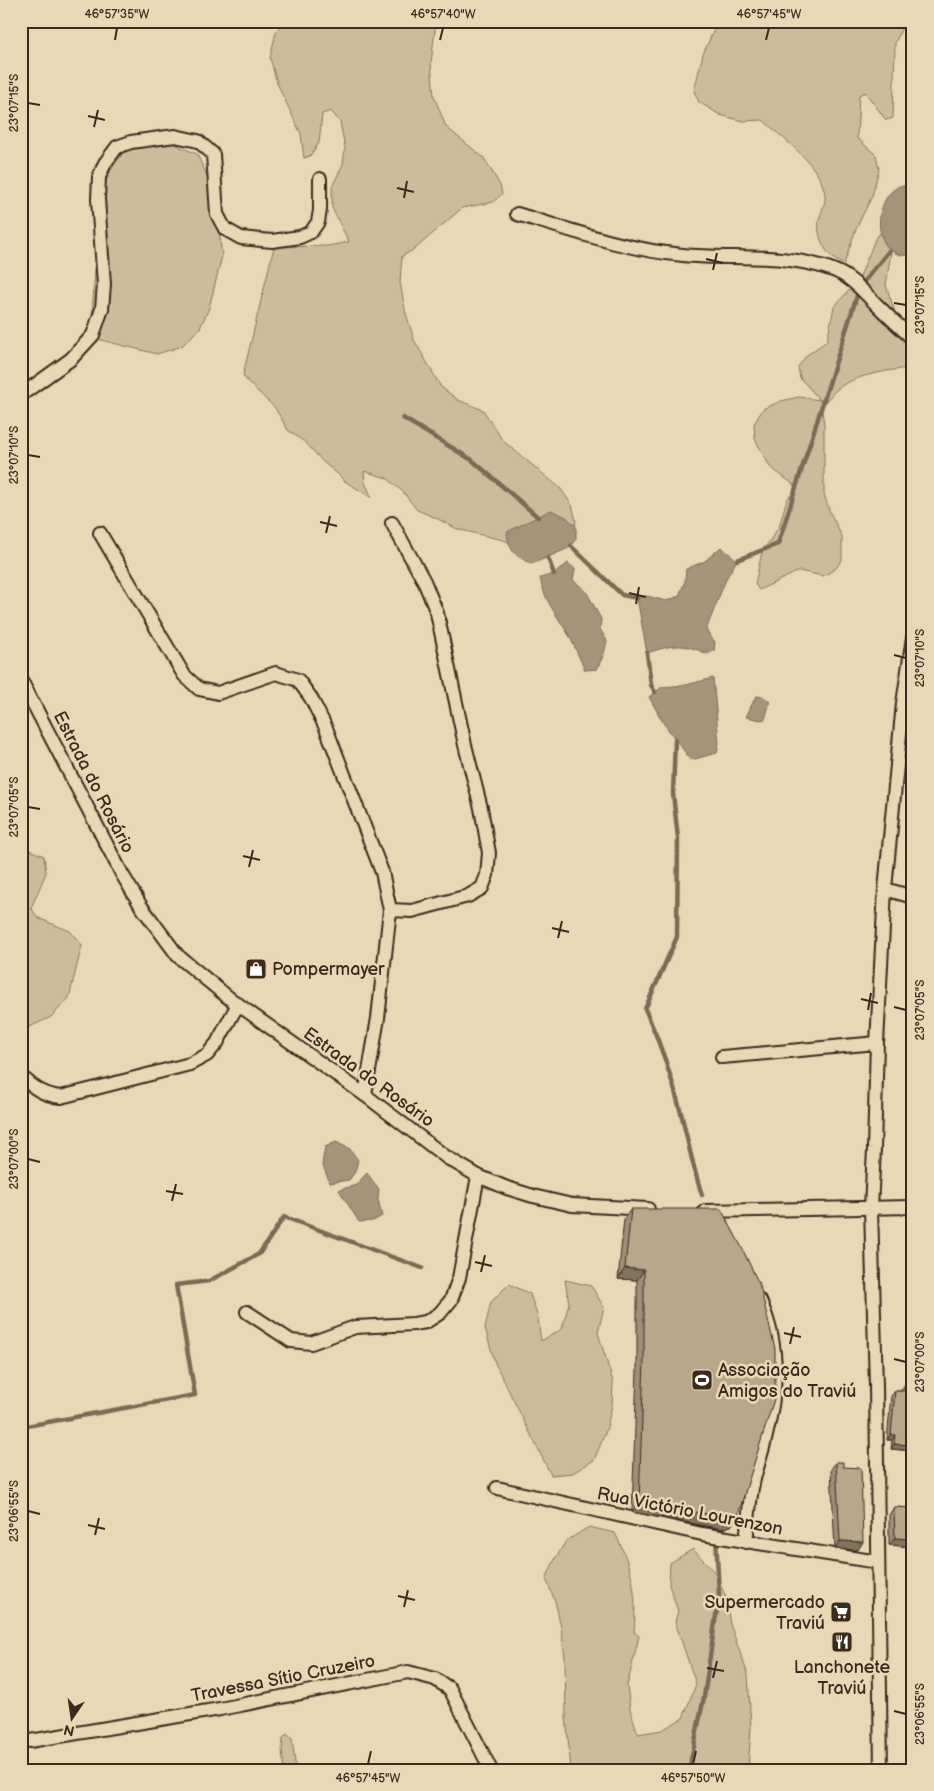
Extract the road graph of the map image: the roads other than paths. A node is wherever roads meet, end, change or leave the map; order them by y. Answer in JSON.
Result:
{"nodes":[{"id":1,"x":320,"y":180,"type":"dead end"},
{"id":2,"x":517,"y":214,"type":"dead end"},
{"id":3,"x":913,"y":339,"type":"edge"},
{"id":4,"x":21,"y":395,"type":"edge"},
{"id":5,"x":392,"y":523,"type":"dead end"},
{"id":6,"x":100,"y":534,"type":"dead end"},
{"id":7,"x":913,"y":638,"type":"edge"},
{"id":8,"x":21,"y":680,"type":"edge"},
{"id":9,"x":886,"y":889,"type":"junction"},
{"id":10,"x":913,"y":897,"type":"edge"},
{"id":11,"x":390,"y":910,"type":"junction"},
{"id":12,"x":238,"y":1004,"type":"junction"},
{"id":13,"x":877,"y":1043,"type":"junction"},
{"id":14,"x":722,"y":1057,"type":"dead end"},
{"id":15,"x":21,"y":1076,"type":"edge"},
{"id":16,"x":365,"y":1095,"type":"junction"},
{"id":17,"x":478,"y":1176,"type":"junction"},
{"id":18,"x":913,"y":1207,"type":"edge"},
{"id":19,"x":871,"y":1208,"type":"junction"},
{"id":20,"x":663,"y":1210,"type":"edge"},
{"id":21,"x":692,"y":1211,"type":"edge"},
{"id":22,"x":756,"y":1292,"type":"edge"},
{"id":23,"x":247,"y":1312,"type":"dead end"},
{"id":24,"x":497,"y":1488,"type":"dead end"},
{"id":25,"x":746,"y":1542,"type":"junction"},
{"id":26,"x":878,"y":1562,"type":"junction"},
{"id":27,"x":30,"y":1741,"type":"dead end"},
{"id":28,"x":492,"y":1770,"type":"edge"},
{"id":29,"x":881,"y":1770,"type":"edge"}],
"edges":[{"from":1,"to":4,"type":"street"},
{"from":2,"to":3,"type":"street"},
{"from":5,"to":11,"type":"street"},
{"from":6,"to":11,"type":"street"},
{"from":7,"to":9,"type":"street"},
{"from":8,"to":12,"type":"street","name":"Estrada do Rosário"},
{"from":9,"to":10,"type":"street"},
{"from":9,"to":13,"type":"street"},
{"from":11,"to":16,"type":"street"},
{"from":12,"to":15,"type":"street"},
{"from":12,"to":16,"type":"street","name":"Estrada do Rosário"},
{"from":13,"to":14,"type":"street"},
{"from":13,"to":19,"type":"street"},
{"from":16,"to":17,"type":"street","name":"Estrada do Rosário"},
{"from":17,"to":20,"type":"street","name":"Estrada do Rosário"},
{"from":17,"to":23,"type":"street"},
{"from":18,"to":19,"type":"street"},
{"from":19,"to":21,"type":"street"},
{"from":19,"to":26,"type":"street"},
{"from":22,"to":25,"type":"street"},
{"from":24,"to":25,"type":"street","name":"Rua Victório Lourenzon"},
{"from":25,"to":26,"type":"street","name":"Rua Victório Lourenzon"},
{"from":26,"to":29,"type":"street"},
{"from":27,"to":28,"type":"street","name":"Travessa Sítio Cruzeiro"}]}
